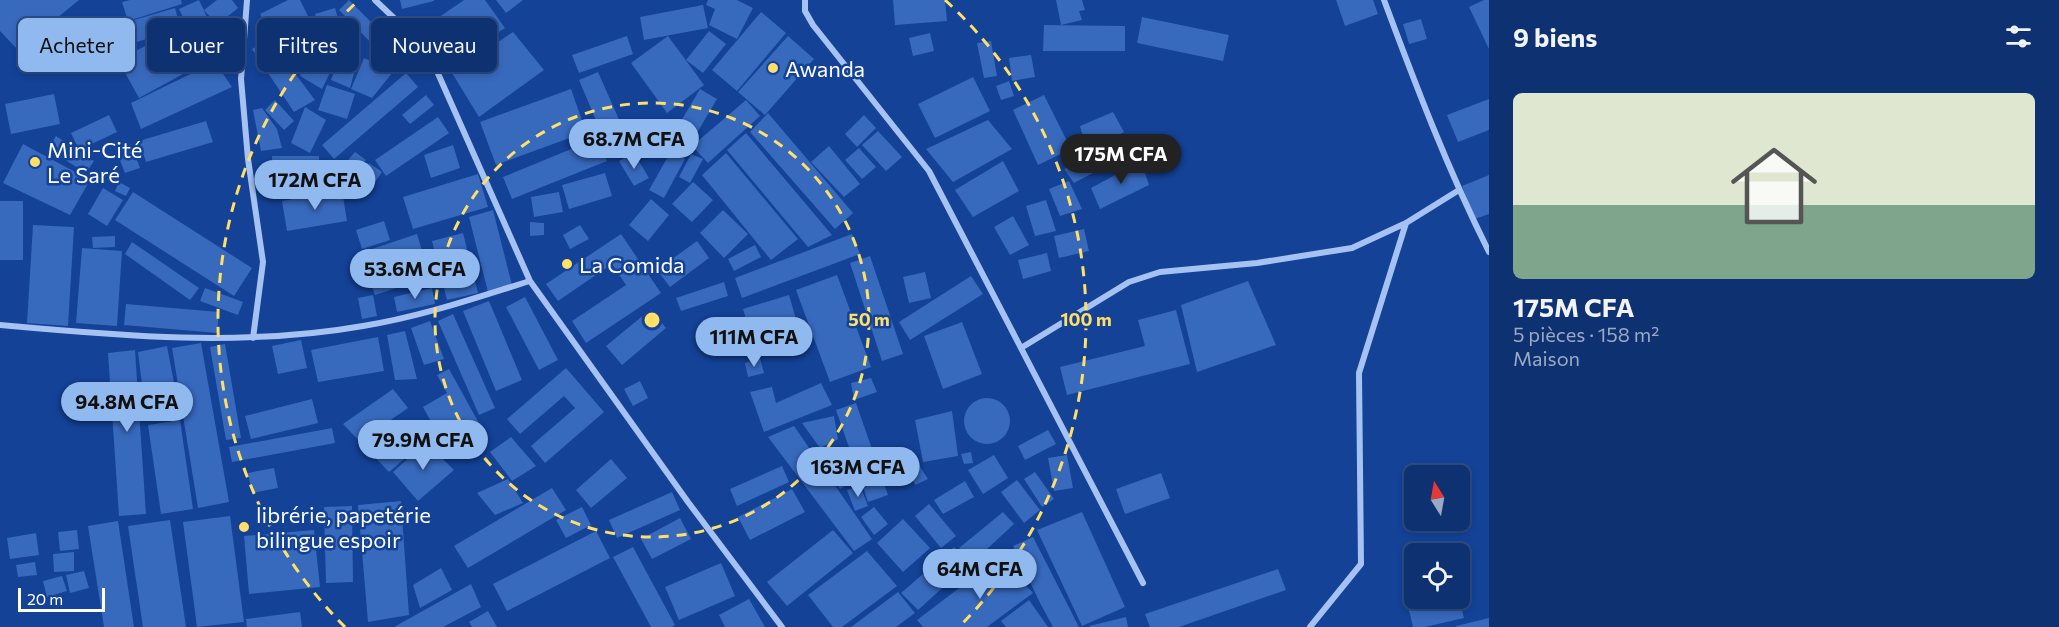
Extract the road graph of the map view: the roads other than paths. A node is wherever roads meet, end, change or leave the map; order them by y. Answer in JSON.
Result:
{"nodes":[{"id":1,"x":247,"y":0,"type":"edge"},
{"id":2,"x":375,"y":0,"type":"edge"},
{"id":3,"x":805,"y":0,"type":"edge"},
{"id":4,"x":1384,"y":0,"type":"edge"},
{"id":5,"x":1459,"y":190,"type":"junction"},
{"id":6,"x":1406,"y":223,"type":"junction"},
{"id":7,"x":1489,"y":252,"type":"edge"},
{"id":8,"x":530,"y":281,"type":"junction"},
{"id":9,"x":0,"y":325,"type":"edge"},
{"id":10,"x":253,"y":338,"type":"junction"},
{"id":11,"x":1021,"y":348,"type":"junction"},
{"id":12,"x":1143,"y":583,"type":"dead end"},
{"id":13,"x":782,"y":627,"type":"edge"},
{"id":14,"x":1310,"y":627,"type":"edge"}],
"edges":[{"from":1,"to":10,"type":"street"},
{"from":2,"to":8,"type":"street"},
{"from":3,"to":11,"type":"street"},
{"from":4,"to":5,"type":"street"},
{"from":5,"to":6,"type":"street"},
{"from":5,"to":7,"type":"street"},
{"from":6,"to":11,"type":"street"},
{"from":6,"to":14,"type":"street"},
{"from":8,"to":10,"type":"street"},
{"from":8,"to":13,"type":"street"},
{"from":9,"to":10,"type":"street"},
{"from":11,"to":12,"type":"street"}]}
